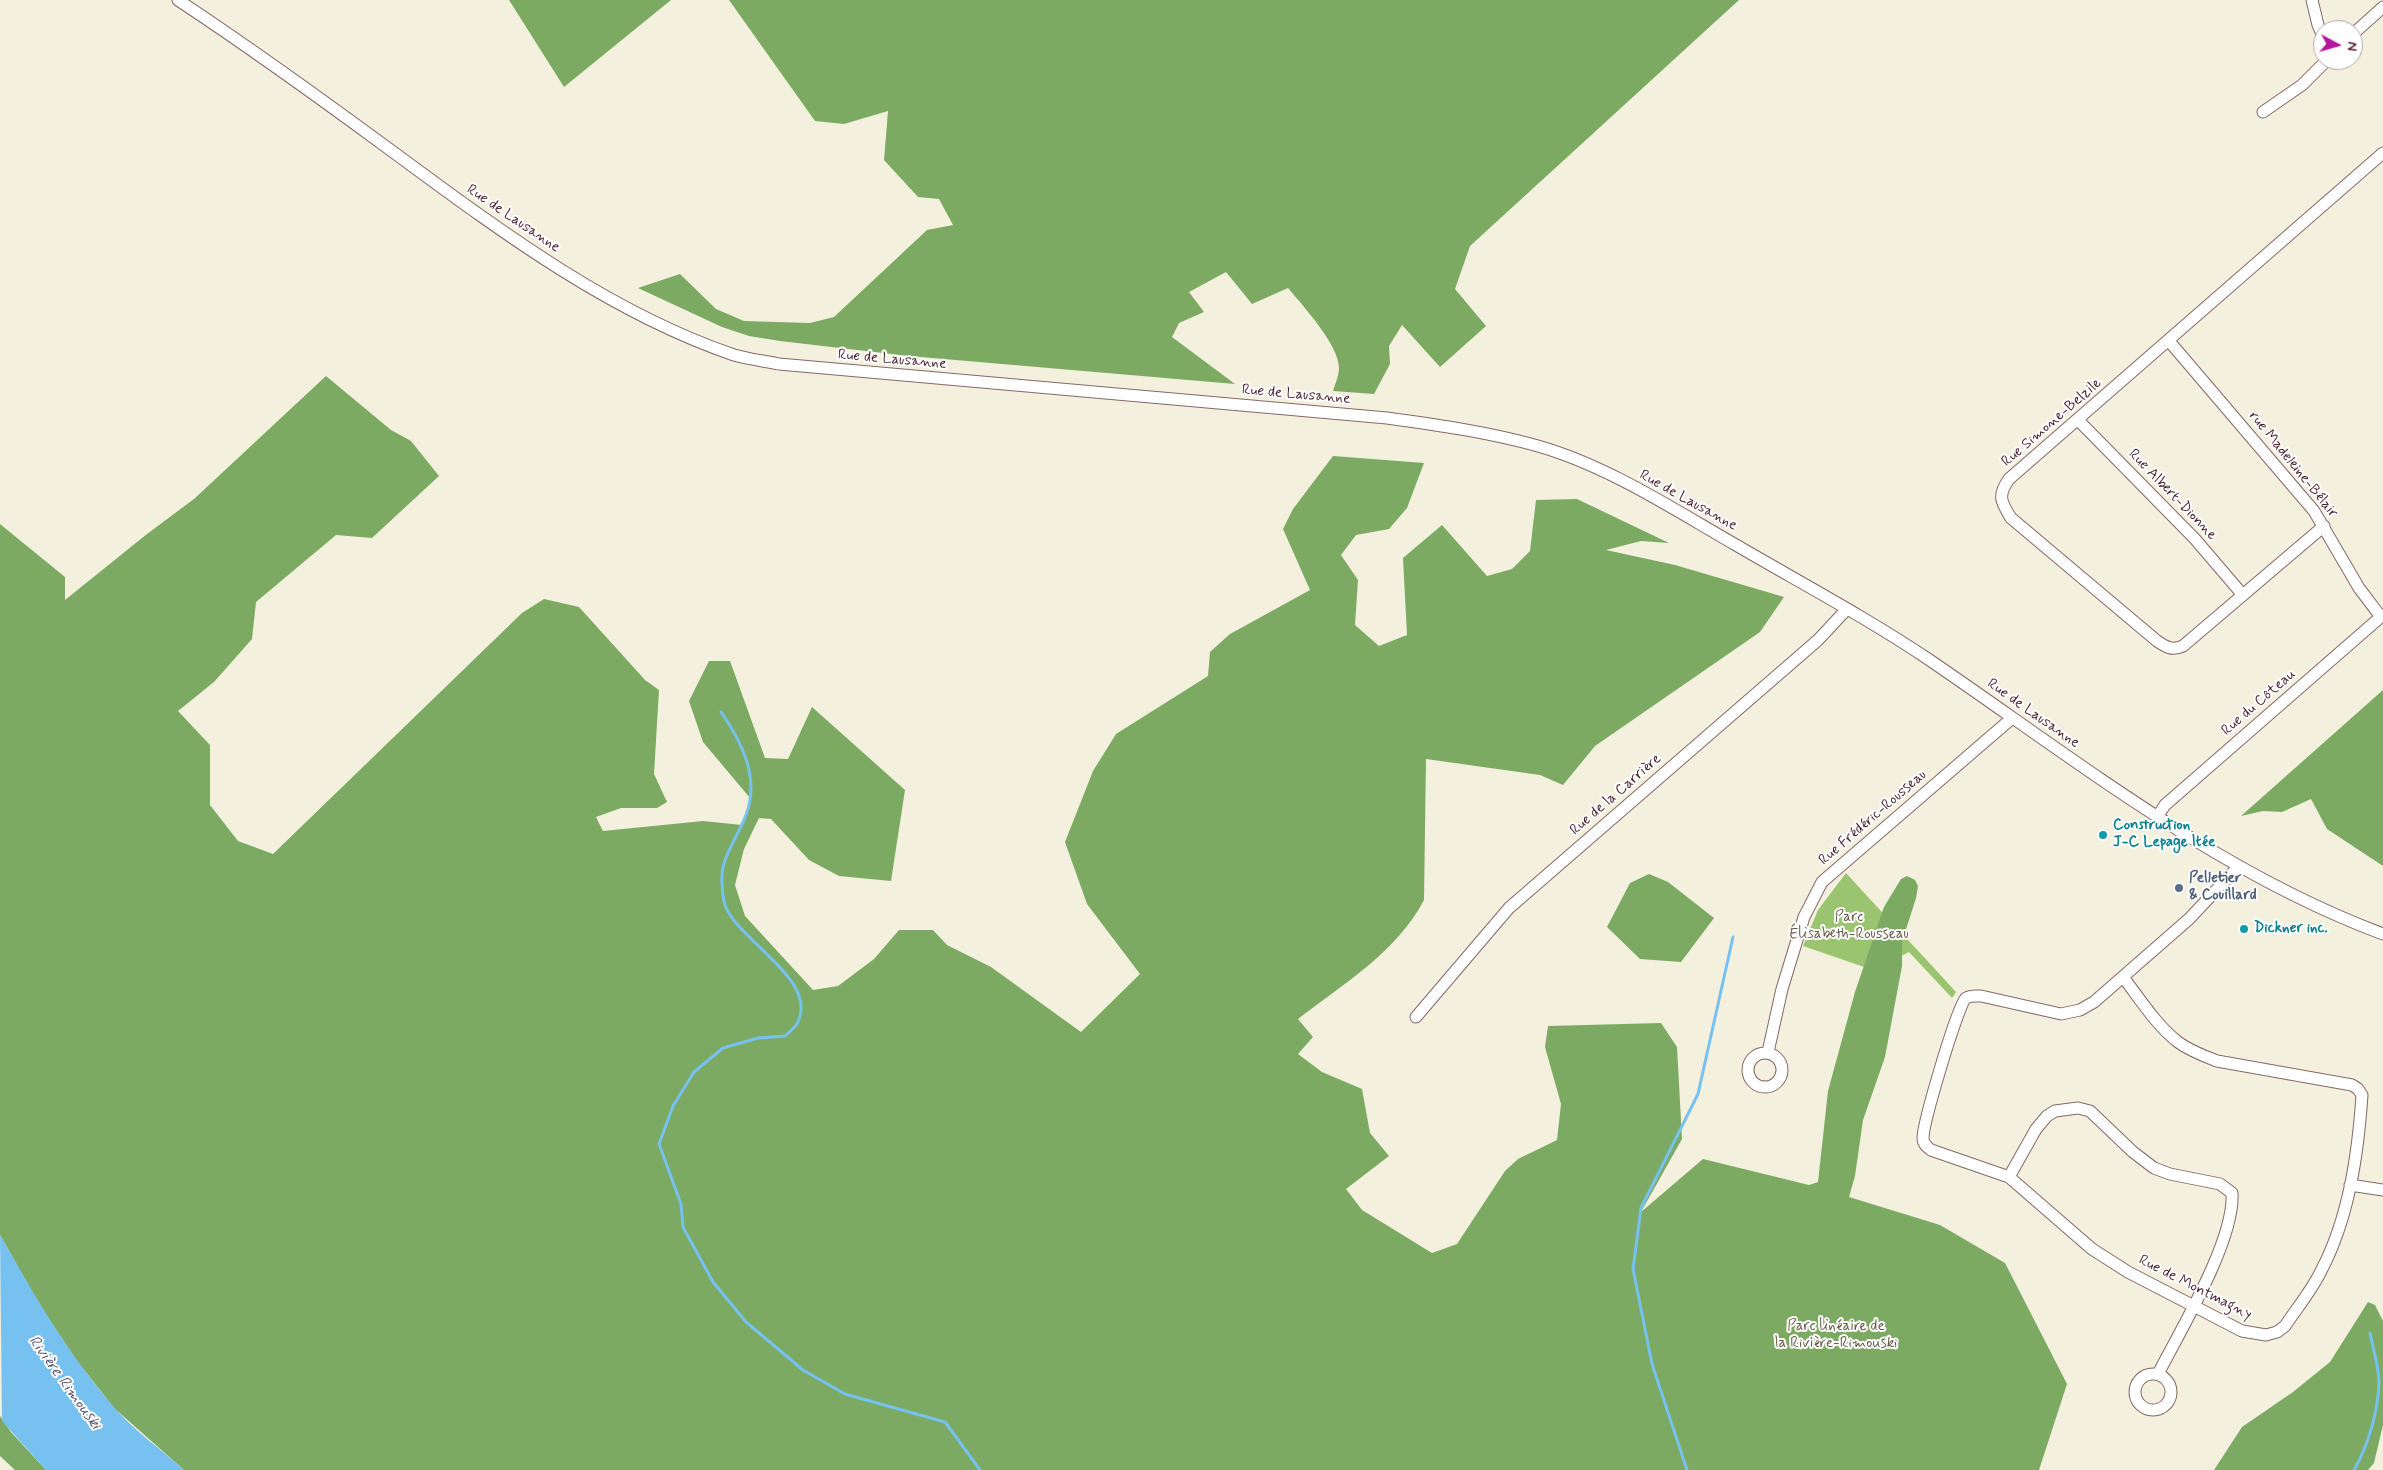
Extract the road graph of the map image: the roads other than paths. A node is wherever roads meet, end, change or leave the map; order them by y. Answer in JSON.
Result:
{"nodes":[{"id":1,"x":178,"y":0,"type":"edge"},
{"id":2,"x":2312,"y":0,"type":"edge"},
{"id":3,"x":2383,"y":7,"type":"edge"},
{"id":4,"x":2317,"y":20,"type":"edge"},
{"id":5,"x":2363,"y":25,"type":"edge"},
{"id":6,"x":2318,"y":70,"type":"edge"},
{"id":7,"x":2264,"y":112,"type":"dead end"},
{"id":8,"x":2383,"y":153,"type":"edge"},
{"id":9,"x":2170,"y":341,"type":"junction"},
{"id":10,"x":2078,"y":420,"type":"junction"},
{"id":11,"x":2324,"y":526,"type":"junction"},
{"id":12,"x":2242,"y":594,"type":"junction"},
{"id":13,"x":1847,"y":609,"type":"junction"},
{"id":14,"x":2382,"y":616,"type":"edge"},
{"id":15,"x":2011,"y":719,"type":"junction"},
{"id":16,"x":2157,"y":816,"type":"junction"},
{"id":17,"x":2238,"y":867,"type":"junction"},
{"id":18,"x":2383,"y":934,"type":"edge"},
{"id":19,"x":2123,"y":977,"type":"junction"},
{"id":20,"x":1416,"y":1017,"type":"dead end"},
{"id":21,"x":1768,"y":1052,"type":"dead end"},
{"id":22,"x":2009,"y":1177,"type":"junction"},
{"id":23,"x":2350,"y":1185,"type":"junction"},
{"id":24,"x":2383,"y":1190,"type":"edge"},
{"id":25,"x":2193,"y":1306,"type":"junction"},
{"id":26,"x":2158,"y":1374,"type":"dead end"}],
"edges":[{"from":1,"to":13,"type":"street","name":"Rue de Lausanne"},
{"from":2,"to":4,"type":"street"},
{"from":3,"to":5,"type":"street"},
{"from":6,"to":7,"type":"street"},
{"from":8,"to":9,"type":"street","name":"Rue Simone-Belzile"},
{"from":9,"to":10,"type":"street","name":"Rue Simone-Belzile"},
{"from":9,"to":11,"type":"street","name":"rue Madeleine-Bélair"},
{"from":10,"to":12,"type":"street","name":"Rue Albert-Dionne"},
{"from":10,"to":12,"type":"street","name":"Rue Simone-Belzile"},
{"from":11,"to":12,"type":"street","name":"Rue Simone-Belzile"},
{"from":11,"to":14,"type":"street","name":"rue Madeleine-Bélair"},
{"from":13,"to":15,"type":"street","name":"Rue de Lausanne"},
{"from":13,"to":20,"type":"street","name":"Rue de la Carrière"},
{"from":14,"to":16,"type":"street","name":"Rue du Côteau"},
{"from":15,"to":16,"type":"street","name":"Rue de Lausanne"},
{"from":15,"to":21,"type":"street","name":"Rue Frédéric-Rousseau"},
{"from":16,"to":17,"type":"street","name":"Rue de Lausanne"},
{"from":17,"to":18,"type":"street","name":"Rue de Lausanne"},
{"from":17,"to":19,"type":"street","name":"Rue de Montmagny"},
{"from":19,"to":22,"type":"street","name":"Rue de Montmagny"},
{"from":19,"to":23,"type":"street","name":"Rue de Montmagny"},
{"from":22,"to":25,"type":"street","name":"Rue de Montmagny"},
{"from":22,"to":25,"type":"street"},
{"from":23,"to":24,"type":"street"},
{"from":23,"to":25,"type":"street","name":"Rue de Montmagny"},
{"from":25,"to":26,"type":"street"}]}
